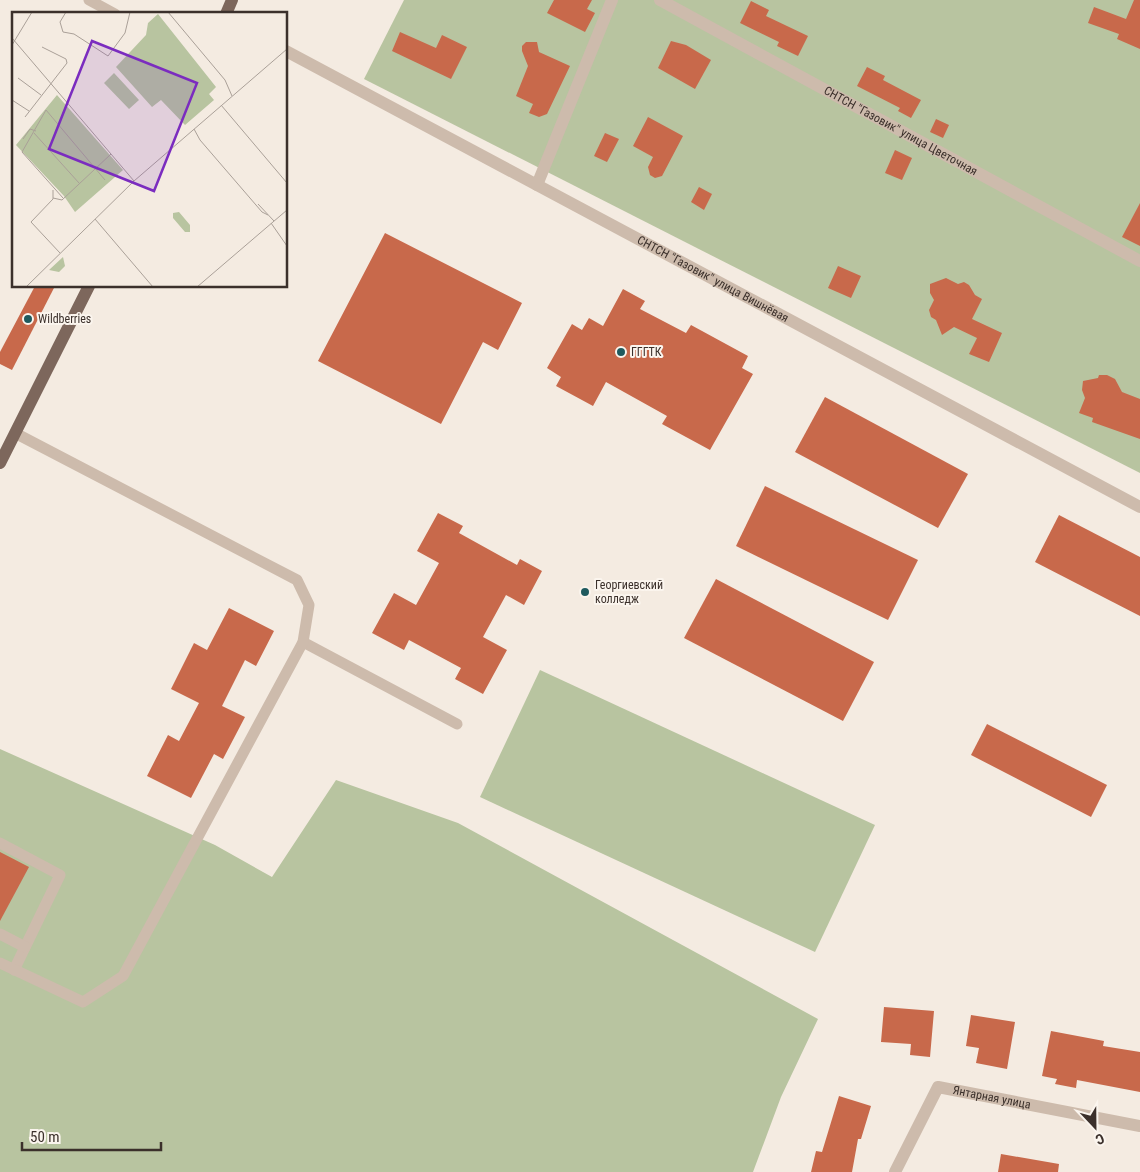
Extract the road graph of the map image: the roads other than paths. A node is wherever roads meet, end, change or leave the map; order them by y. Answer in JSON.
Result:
{"nodes":[{"id":1,"x":89,"y":0,"type":"edge"},
{"id":2,"x":232,"y":0,"type":"edge"},
{"id":3,"x":612,"y":0,"type":"edge"},
{"id":4,"x":660,"y":0,"type":"edge"},
{"id":5,"x":110,"y":12,"type":"edge"},
{"id":6,"x":227,"y":12,"type":"edge"},
{"id":7,"x":288,"y":52,"type":"edge"},
{"id":8,"x":537,"y":185,"type":"junction"},
{"id":9,"x":1140,"y":261,"type":"edge"},
{"id":10,"x":89,"y":288,"type":"edge"},
{"id":11,"x":15,"y":433,"type":"junction"},
{"id":12,"x":0,"y":463,"type":"edge"},
{"id":13,"x":1140,"y":507,"type":"edge"},
{"id":14,"x":303,"y":642,"type":"junction"},
{"id":15,"x":457,"y":724,"type":"dead end"},
{"id":16,"x":0,"y":843,"type":"edge"},
{"id":17,"x":0,"y":934,"type":"edge"},
{"id":18,"x":25,"y":947,"type":"junction"},
{"id":19,"x":0,"y":964,"type":"edge"},
{"id":20,"x":14,"y":970,"type":"junction"},
{"id":21,"x":1140,"y":1126,"type":"edge"},
{"id":22,"x":895,"y":1172,"type":"edge"}],
"edges":[{"from":1,"to":5,"type":"lane"},
{"from":2,"to":6,"type":"main road"},
{"from":3,"to":8,"type":"street"},
{"from":4,"to":9,"type":"street","name":"СНТСН \"Газовик\" улица Цветочная"},
{"from":7,"to":8,"type":"street","name":"СНТСН \"Газовик\" улица Вишнёвая"},
{"from":8,"to":13,"type":"street","name":"СНТСН \"Газовик\" улица Вишнёвая"},
{"from":10,"to":11,"type":"main road"},
{"from":11,"to":12,"type":"main road"},
{"from":11,"to":14,"type":"lane"},
{"from":14,"to":15,"type":"lane"},
{"from":14,"to":20,"type":"lane"},
{"from":16,"to":18,"type":"lane"},
{"from":17,"to":18,"type":"lane"},
{"from":18,"to":20,"type":"lane"},
{"from":19,"to":20,"type":"lane"},
{"from":21,"to":22,"type":"street","name":"Янтарная улица"}]}
